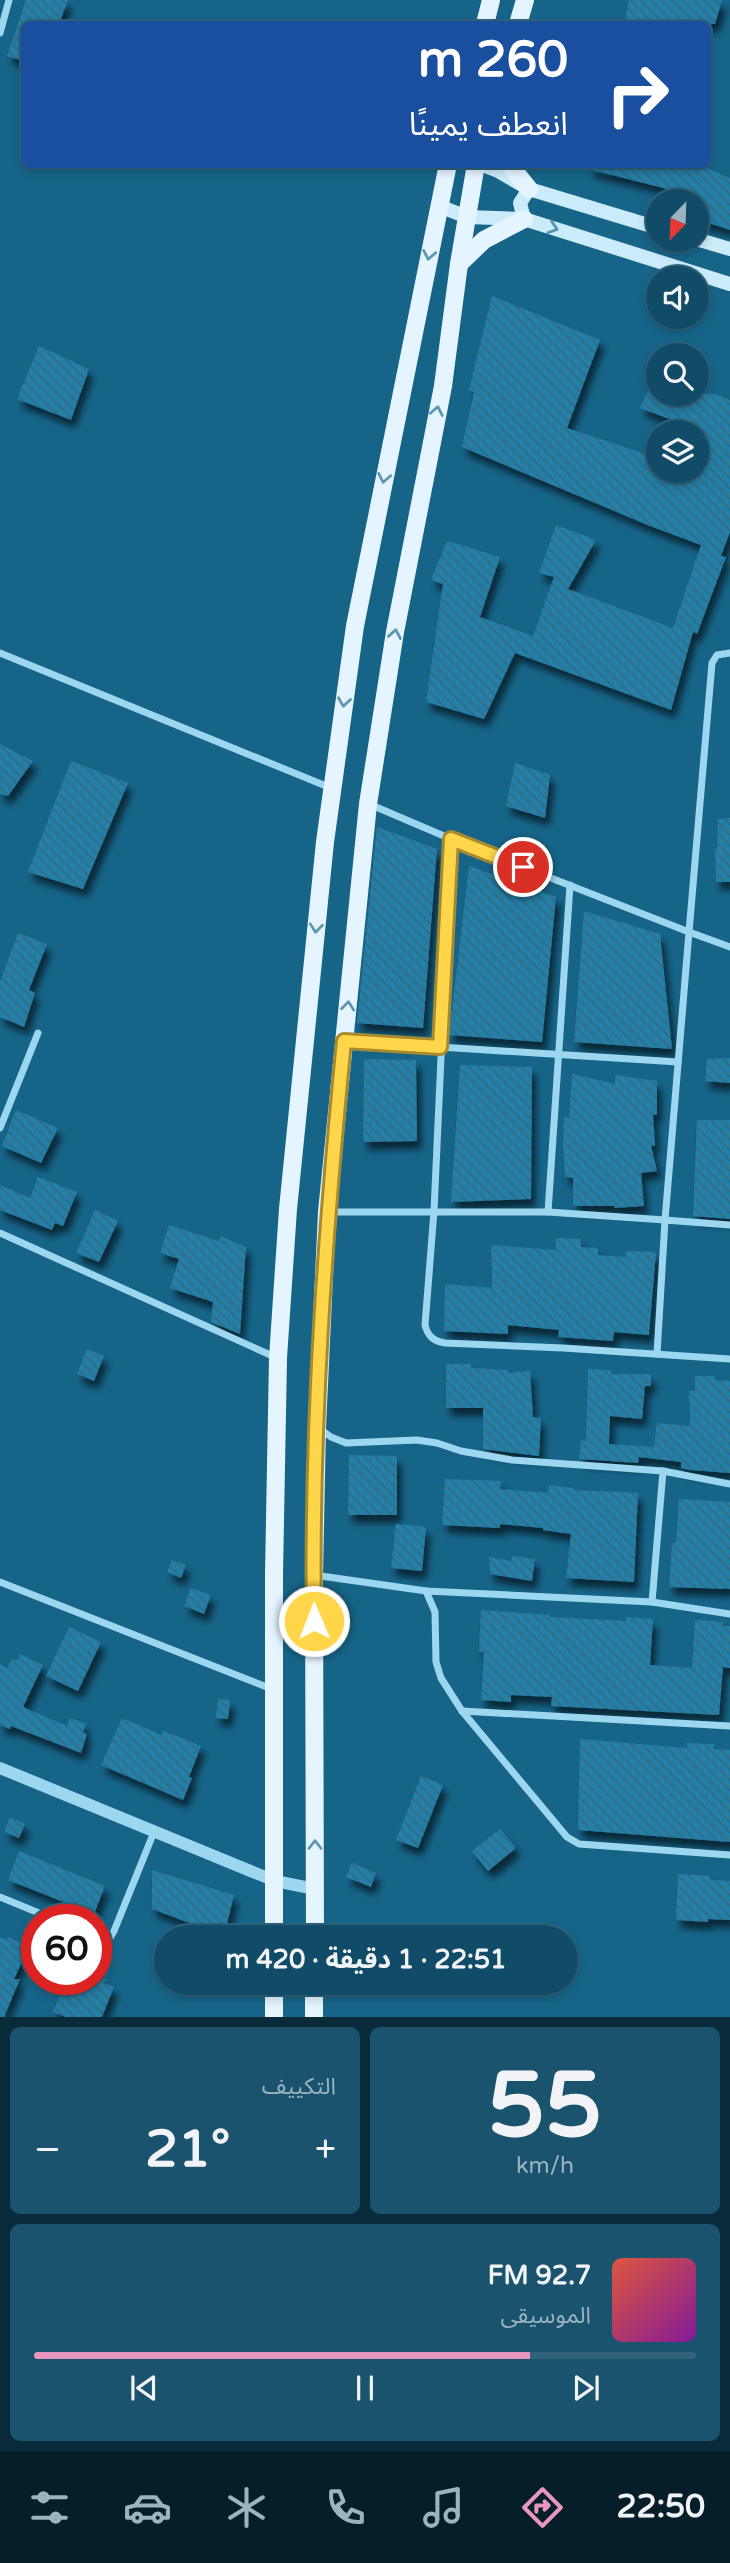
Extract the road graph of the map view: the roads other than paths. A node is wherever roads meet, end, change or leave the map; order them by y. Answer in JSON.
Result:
{"nodes":[{"id":1,"x":9,"y":0,"type":"edge"},
{"id":2,"x":491,"y":0,"type":"edge"},
{"id":3,"x":525,"y":0,"type":"edge"},
{"id":4,"x":486,"y":21,"type":"edge"},
{"id":5,"x":519,"y":21,"type":"edge"},
{"id":6,"x":0,"y":33,"type":"edge"},
{"id":7,"x":447,"y":168,"type":"edge"},
{"id":8,"x":477,"y":168,"type":"edge"},
{"id":9,"x":491,"y":168,"type":"edge"},
{"id":10,"x":512,"y":168,"type":"edge"},
{"id":11,"x":529,"y":189,"type":"junction"},
{"id":12,"x":439,"y":206,"type":"junction"},
{"id":13,"x":467,"y":217,"type":"junction"},
{"id":14,"x":524,"y":219,"type":"junction"},
{"id":15,"x":646,"y":224,"type":"edge"},
{"id":16,"x":709,"y":243,"type":"edge"},
{"id":17,"x":730,"y":249,"type":"edge"},
{"id":18,"x":459,"y":264,"type":"junction"},
{"id":19,"x":730,"y":284,"type":"edge"},
{"id":20,"x":0,"y":653,"type":"edge"},
{"id":21,"x":730,"y":653,"type":"edge"},
{"id":22,"x":332,"y":788,"type":"junction"},
{"id":23,"x":369,"y":804,"type":"junction"},
{"id":24,"x":451,"y":839,"type":"junction"},
{"id":25,"x":570,"y":885,"type":"junction"},
{"id":26,"x":690,"y":932,"type":"junction"},
{"id":27,"x":730,"y":947,"type":"edge"},
{"id":28,"x":38,"y":1033,"type":"dead end"},
{"id":29,"x":344,"y":1041,"type":"junction"},
{"id":30,"x":440,"y":1047,"type":"junction"},
{"id":31,"x":559,"y":1055,"type":"junction"},
{"id":32,"x":678,"y":1062,"type":"junction"},
{"id":33,"x":0,"y":1128,"type":"edge"},
{"id":34,"x":434,"y":1211,"type":"junction"},
{"id":35,"x":327,"y":1212,"type":"junction"},
{"id":36,"x":548,"y":1212,"type":"junction"},
{"id":37,"x":665,"y":1220,"type":"junction"},
{"id":38,"x":730,"y":1225,"type":"edge"},
{"id":39,"x":0,"y":1233,"type":"edge"},
{"id":40,"x":657,"y":1354,"type":"junction"},
{"id":41,"x":278,"y":1359,"type":"junction"},
{"id":42,"x":730,"y":1359,"type":"edge"},
{"id":43,"x":317,"y":1427,"type":"junction"},
{"id":44,"x":663,"y":1471,"type":"junction"},
{"id":45,"x":730,"y":1484,"type":"edge"},
{"id":46,"x":314,"y":1575,"type":"junction"},
{"id":47,"x":0,"y":1582,"type":"edge"},
{"id":48,"x":425,"y":1591,"type":"junction"},
{"id":49,"x":652,"y":1602,"type":"junction"},
{"id":50,"x":730,"y":1614,"type":"edge"},
{"id":51,"x":276,"y":1690,"type":"junction"},
{"id":52,"x":462,"y":1711,"type":"junction"},
{"id":53,"x":730,"y":1726,"type":"edge"},
{"id":54,"x":0,"y":1768,"type":"edge"},
{"id":55,"x":154,"y":1832,"type":"junction"},
{"id":56,"x":730,"y":1854,"type":"edge"},
{"id":57,"x":275,"y":1881,"type":"junction"},
{"id":58,"x":315,"y":1889,"type":"junction"},
{"id":59,"x":0,"y":1897,"type":"edge"},
{"id":60,"x":21,"y":1906,"type":"edge"},
{"id":61,"x":274,"y":1925,"type":"edge"},
{"id":62,"x":315,"y":1925,"type":"edge"},
{"id":63,"x":112,"y":1934,"type":"edge"},
{"id":64,"x":274,"y":1995,"type":"edge"},
{"id":65,"x":314,"y":1995,"type":"edge"},
{"id":66,"x":274,"y":2017,"type":"edge"},
{"id":67,"x":314,"y":2017,"type":"edge"}],
"edges":[{"from":1,"to":6,"type":"street"},
{"from":2,"to":4,"type":"main road"},
{"from":3,"to":5,"type":"main road"},
{"from":7,"to":12,"type":"main road"},
{"from":8,"to":13,"type":"main road"},
{"from":9,"to":11,"type":"main road"},
{"from":10,"to":11,"type":"main road"},
{"from":11,"to":14,"type":"main road"},
{"from":11,"to":15,"type":"main road"},
{"from":12,"to":13,"type":"main road"},
{"from":12,"to":22,"type":"main road","one_way":true},
{"from":13,"to":14,"type":"main road"},
{"from":13,"to":18,"type":"main road"},
{"from":14,"to":18,"type":"main road"},
{"from":14,"to":19,"type":"main road","one_way":true},
{"from":16,"to":17,"type":"main road"},
{"from":23,"to":18,"type":"main road","one_way":true},
{"from":20,"to":22,"type":"street"},
{"from":21,"to":26,"type":"street"},
{"from":22,"to":41,"type":"main road","one_way":true},
{"from":23,"to":24,"type":"street"},
{"from":29,"to":23,"type":"main road","one_way":true},
{"from":24,"to":25,"type":"street"},
{"from":24,"to":30,"type":"street"},
{"from":25,"to":26,"type":"street"},
{"from":25,"to":31,"type":"street"},
{"from":26,"to":27,"type":"street"},
{"from":26,"to":32,"type":"street"},
{"from":28,"to":33,"type":"street"},
{"from":29,"to":30,"type":"street"},
{"from":29,"to":35,"type":"main road"},
{"from":30,"to":31,"type":"street"},
{"from":30,"to":34,"type":"street"},
{"from":31,"to":32,"type":"street"},
{"from":31,"to":36,"type":"street"},
{"from":32,"to":37,"type":"street"},
{"from":34,"to":35,"type":"street"},
{"from":34,"to":36,"type":"street"},
{"from":34,"to":40,"type":"street"},
{"from":35,"to":43,"type":"main road"},
{"from":36,"to":37,"type":"street"},
{"from":37,"to":38,"type":"street"},
{"from":37,"to":40,"type":"street"},
{"from":39,"to":41,"type":"street"},
{"from":40,"to":42,"type":"street"},
{"from":41,"to":51,"type":"main road"},
{"from":43,"to":44,"type":"street"},
{"from":43,"to":46,"type":"main road"},
{"from":44,"to":45,"type":"street"},
{"from":44,"to":49,"type":"street"},
{"from":46,"to":48,"type":"street"},
{"from":58,"to":46,"type":"main road","one_way":true},
{"from":47,"to":51,"type":"street"},
{"from":48,"to":49,"type":"street"},
{"from":48,"to":52,"type":"street"},
{"from":49,"to":50,"type":"street"},
{"from":51,"to":57,"type":"main road"},
{"from":52,"to":53,"type":"street"},
{"from":52,"to":56,"type":"street"},
{"from":54,"to":55,"type":"street"},
{"from":55,"to":57,"type":"street"},
{"from":55,"to":63,"type":"street"},
{"from":57,"to":58,"type":"street"},
{"from":57,"to":61,"type":"main road"},
{"from":58,"to":62,"type":"main road"},
{"from":59,"to":60,"type":"street"},
{"from":64,"to":66,"type":"main road"},
{"from":65,"to":67,"type":"main road"}]}
